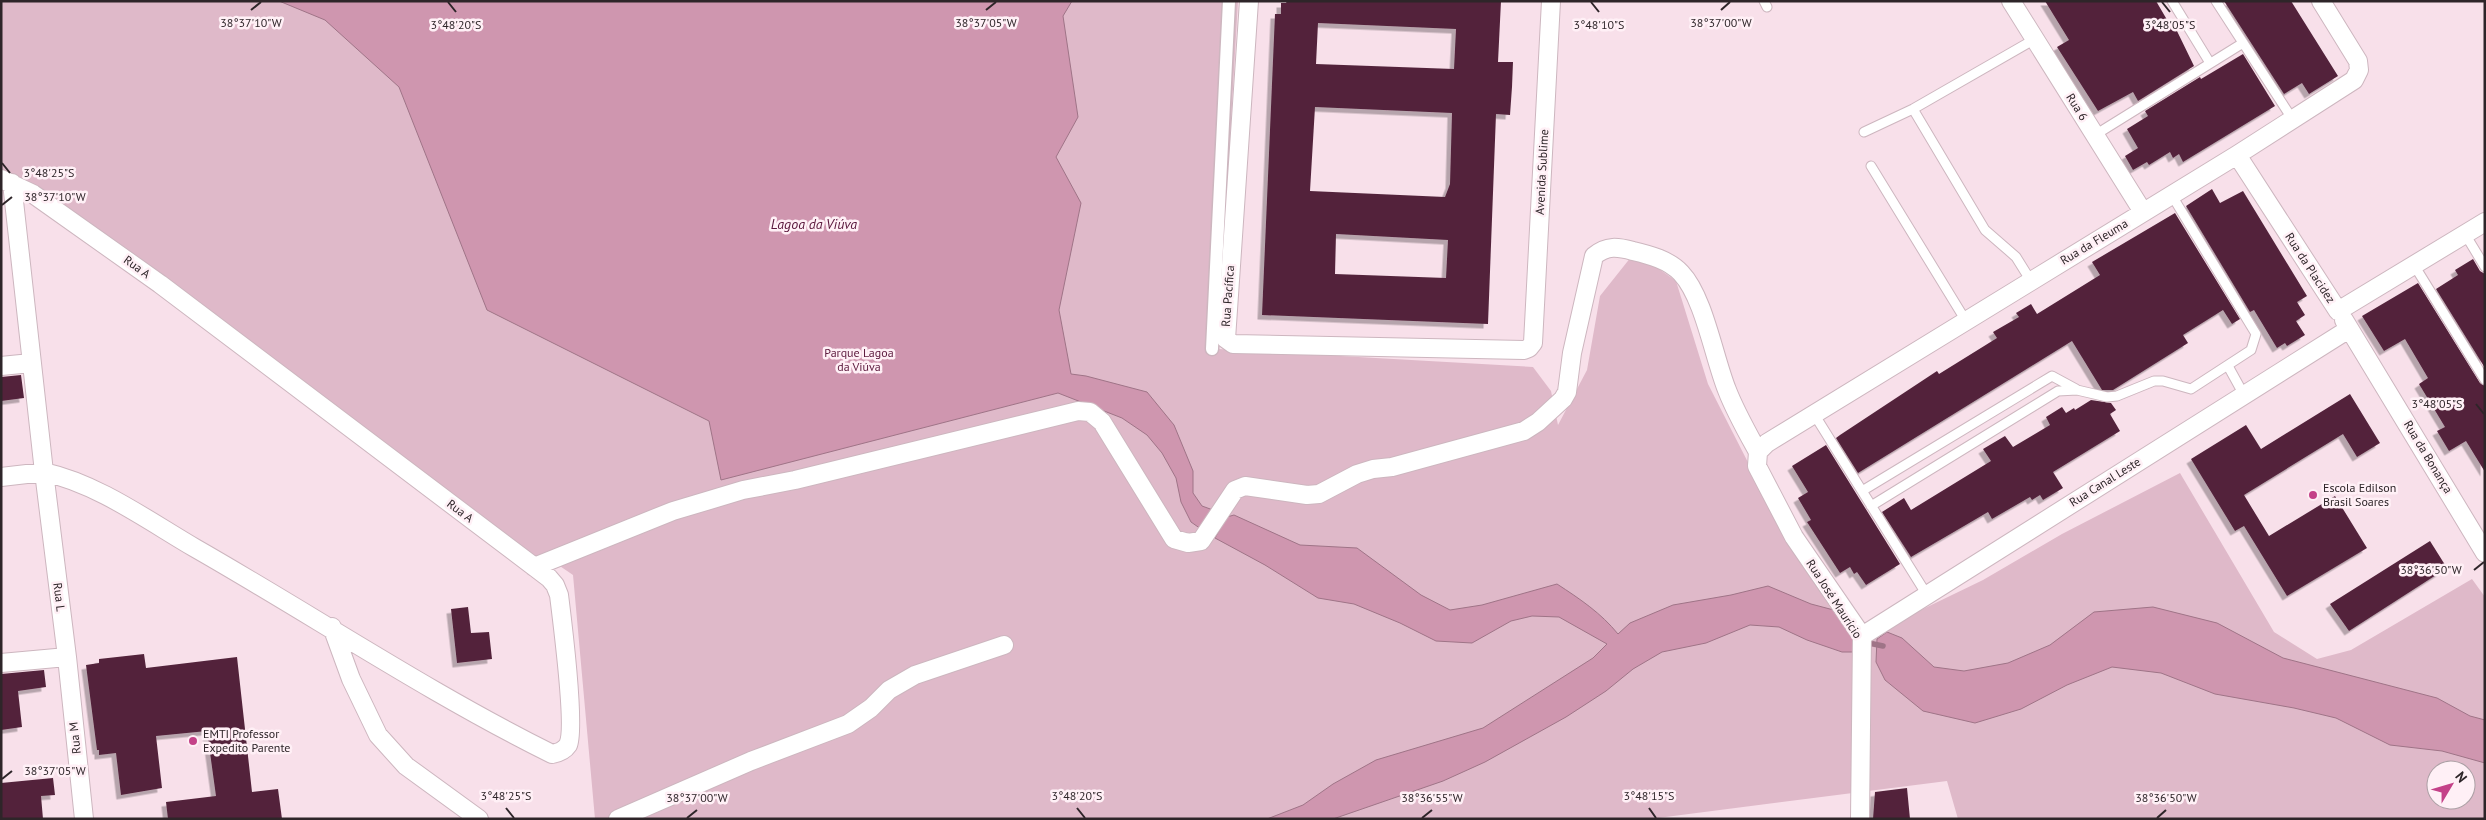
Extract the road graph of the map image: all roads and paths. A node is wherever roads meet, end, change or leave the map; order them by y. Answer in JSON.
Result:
{"nodes":[{"id":1,"x":1229,"y":1,"type":"edge"},
{"id":2,"x":1249,"y":1,"type":"edge"},
{"id":3,"x":1551,"y":1,"type":"edge"},
{"id":4,"x":2011,"y":1,"type":"edge"},
{"id":5,"x":2172,"y":1,"type":"edge"},
{"id":6,"x":2216,"y":1,"type":"edge"},
{"id":7,"x":2321,"y":1,"type":"edge"},
{"id":8,"x":2035,"y":39,"type":"junction"},
{"id":9,"x":2243,"y":43,"type":"junction"},
{"id":10,"x":2210,"y":63,"type":"junction"},
{"id":11,"x":1913,"y":109,"type":"junction"},
{"id":12,"x":2293,"y":120,"type":"junction"},
{"id":13,"x":1864,"y":132,"type":"dead end"},
{"id":14,"x":2095,"y":135,"type":"junction"},
{"id":15,"x":2237,"y":155,"type":"junction"},
{"id":16,"x":1871,"y":166,"type":"dead end"},
{"id":17,"x":7,"y":181,"type":"edge"},
{"id":18,"x":2171,"y":194,"type":"junction"},
{"id":19,"x":2143,"y":212,"type":"junction"},
{"id":20,"x":2485,"y":222,"type":"edge"},
{"id":21,"x":2465,"y":234,"type":"junction"},
{"id":22,"x":2414,"y":265,"type":"junction"},
{"id":23,"x":2485,"y":267,"type":"edge"},
{"id":24,"x":2031,"y":281,"type":"junction"},
{"id":25,"x":2338,"y":311,"type":"junction"},
{"id":26,"x":1966,"y":321,"type":"junction"},
{"id":27,"x":2349,"y":329,"type":"junction"},
{"id":28,"x":1533,"y":343,"type":"joint"},
{"id":29,"x":1212,"y":349,"type":"dead end"},
{"id":30,"x":31,"y":363,"type":"junction"},
{"id":31,"x":1,"y":366,"type":"edge"},
{"id":32,"x":2228,"y":366,"type":"junction"},
{"id":33,"x":2485,"y":380,"type":"edge"},
{"id":34,"x":2077,"y":390,"type":"junction"},
{"id":35,"x":2244,"y":395,"type":"junction"},
{"id":36,"x":1814,"y":414,"type":"junction"},
{"id":37,"x":1758,"y":452,"type":"junction"},
{"id":38,"x":44,"y":472,"type":"junction"},
{"id":39,"x":1,"y":477,"type":"edge"},
{"id":40,"x":1862,"y":491,"type":"junction"},
{"id":41,"x":1871,"y":506,"type":"junction"},
{"id":42,"x":2485,"y":553,"type":"edge"},
{"id":43,"x":534,"y":567,"type":"junction"},
{"id":44,"x":1927,"y":595,"type":"junction"},
{"id":45,"x":332,"y":628,"type":"junction"},
{"id":46,"x":1862,"y":636,"type":"junction"},
{"id":47,"x":1004,"y":645,"type":"dead end"},
{"id":48,"x":67,"y":657,"type":"junction"},
{"id":49,"x":1,"y":663,"type":"edge"},
{"id":50,"x":84,"y":819,"type":"edge"},
{"id":51,"x":479,"y":819,"type":"edge"},
{"id":52,"x":618,"y":819,"type":"edge"},
{"id":53,"x":1860,"y":819,"type":"edge"}],
"edges":[{"from":1,"to":29,"type":"street"},
{"from":2,"to":28,"type":"street","name":"Rua Pacífica"},
{"from":3,"to":28,"type":"street","name":"Avenida Sublime"},
{"from":4,"to":8,"type":"street","name":"Rua 6"},
{"from":5,"to":10,"type":"lane"},
{"from":6,"to":9,"type":"lane"},
{"from":7,"to":12,"type":"street","name":"Rua da Fleuma"},
{"from":8,"to":11,"type":"lane"},
{"from":8,"to":14,"type":"street","name":"Rua 6"},
{"from":9,"to":10,"type":"lane"},
{"from":9,"to":12,"type":"lane"},
{"from":10,"to":14,"type":"lane"},
{"from":11,"to":13,"type":"lane"},
{"from":11,"to":24,"type":"lane"},
{"from":12,"to":15,"type":"street","name":"Rua da Fleuma"},
{"from":14,"to":19,"type":"street","name":"Rua 6"},
{"from":15,"to":18,"type":"street","name":"Rua da Fleuma"},
{"from":15,"to":25,"type":"street","name":"Rua da Placidez"},
{"from":16,"to":26,"type":"lane"},
{"from":17,"to":30,"type":"street","name":"Rua A"},
{"from":17,"to":43,"type":"street","name":"Rua A"},
{"from":18,"to":19,"type":"street","name":"Rua da Fleuma"},
{"from":18,"to":32,"type":"lane"},
{"from":19,"to":24,"type":"street","name":"Rua da Fleuma"},
{"from":20,"to":21,"type":"street","name":"Rua da Placidez"},
{"from":21,"to":22,"type":"street","name":"Rua da Placidez"},
{"from":21,"to":23,"type":"lane"},
{"from":22,"to":25,"type":"street","name":"Rua da Placidez"},
{"from":22,"to":33,"type":"lane"},
{"from":24,"to":26,"type":"street","name":"Rua da Fleuma"},
{"from":25,"to":27,"type":"street","name":"Rua da Bonança"},
{"from":26,"to":36,"type":"street","name":"Rua da Fleuma"},
{"from":27,"to":35,"type":"street","name":"Rua Canal Leste"},
{"from":27,"to":42,"type":"street","name":"Rua da Bonança"},
{"from":30,"to":31,"type":"street"},
{"from":30,"to":38,"type":"street","name":"Rua A"},
{"from":32,"to":34,"type":"lane"},
{"from":32,"to":35,"type":"lane"},
{"from":34,"to":40,"type":"lane"},
{"from":34,"to":41,"type":"lane"},
{"from":35,"to":44,"type":"street","name":"Rua Canal Leste"},
{"from":36,"to":37,"type":"street","name":"Rua da Fleuma"},
{"from":36,"to":40,"type":"lane"},
{"from":37,"to":43,"type":"street","name":"Rua José Maurício"},
{"from":37,"to":46,"type":"street","name":"Rua José Maurício"},
{"from":38,"to":39,"type":"street"},
{"from":38,"to":45,"type":"street","name":"Rua A"},
{"from":38,"to":48,"type":"street","name":"Rua L"},
{"from":40,"to":41,"type":"lane"},
{"from":41,"to":44,"type":"lane"},
{"from":43,"to":45,"type":"street","name":"Rua A"},
{"from":44,"to":46,"type":"street","name":"Rua Canal Leste"},
{"from":45,"to":51,"type":"street"},
{"from":46,"to":53,"type":"street","name":"Rua José Maurício"},
{"from":47,"to":52,"type":"street"},
{"from":48,"to":49,"type":"street"},
{"from":48,"to":50,"type":"street","name":"Rua M"}]}
